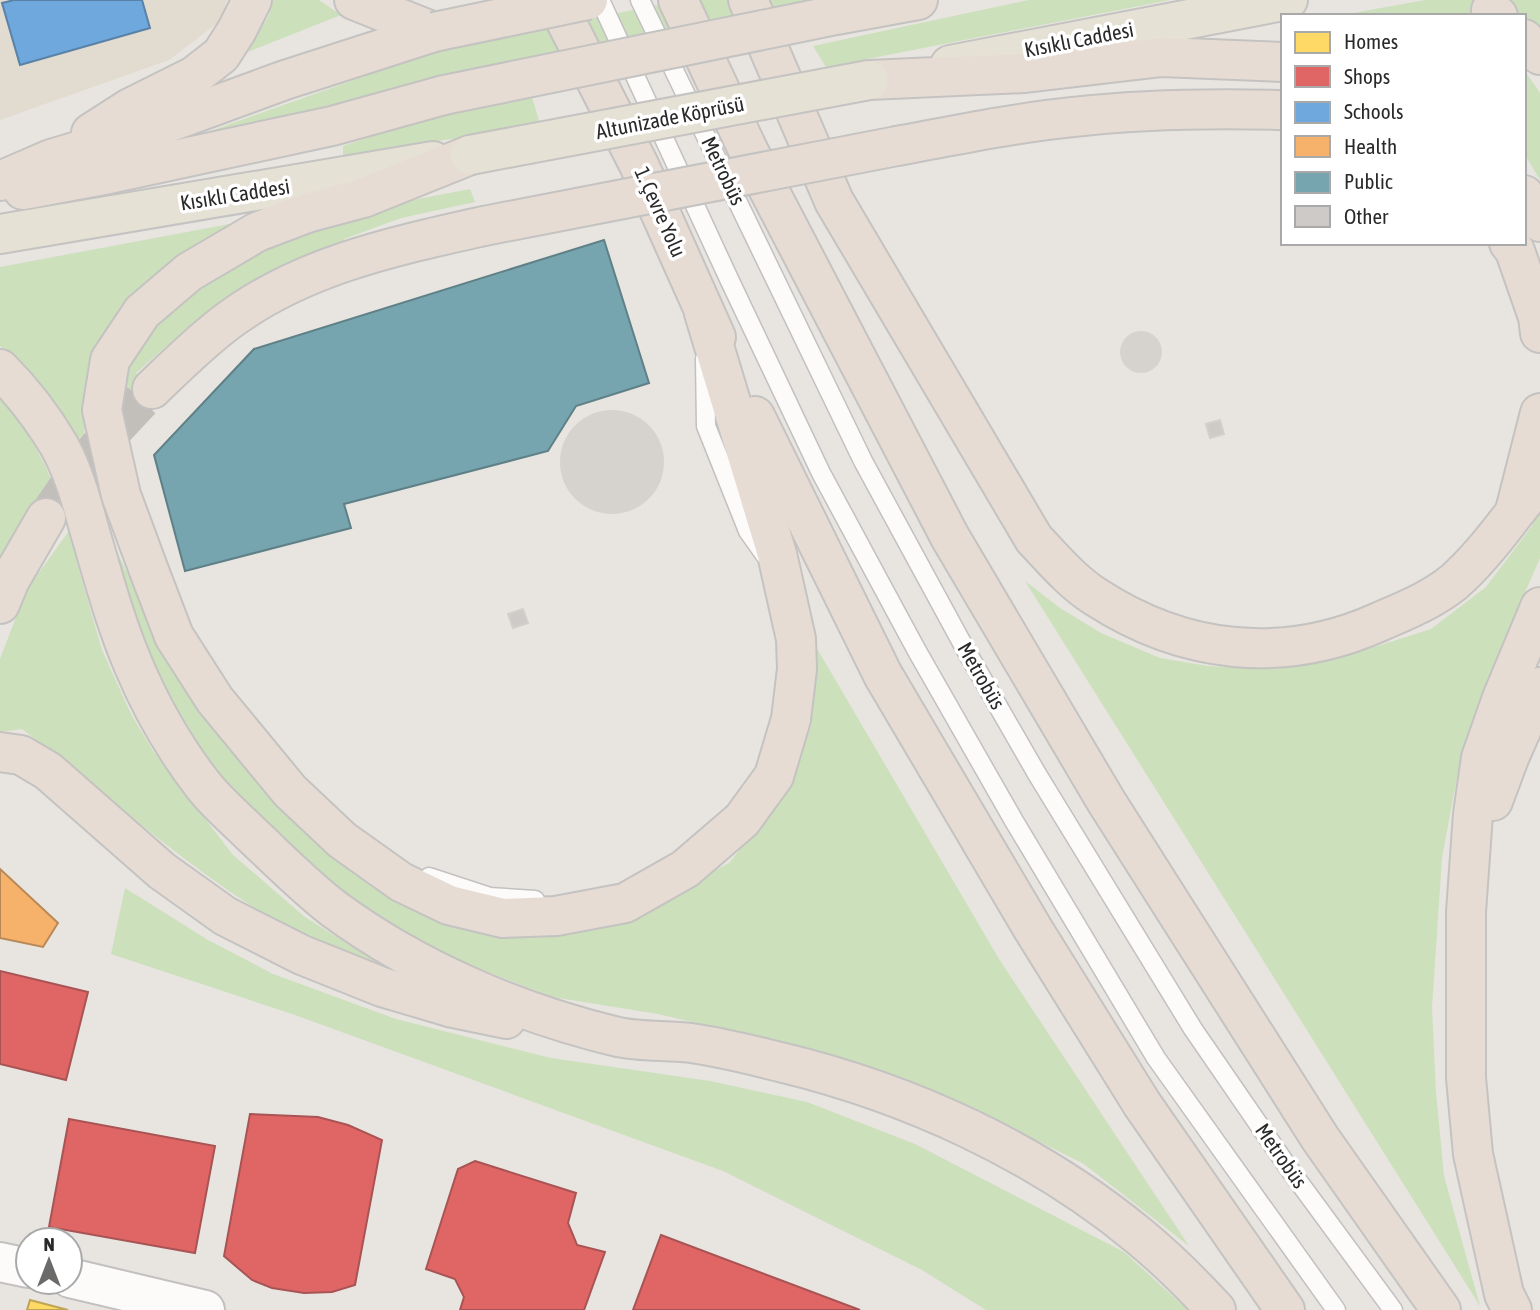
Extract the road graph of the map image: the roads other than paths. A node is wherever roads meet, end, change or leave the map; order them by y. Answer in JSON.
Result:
{"nodes":[{"id":1,"x":252,"y":0,"type":"edge"},
{"id":2,"x":354,"y":0,"type":"edge"},
{"id":3,"x":555,"y":0,"type":"edge"},
{"id":4,"x":588,"y":0,"type":"edge"},
{"id":5,"x":600,"y":0,"type":"edge"},
{"id":6,"x":640,"y":0,"type":"edge"},
{"id":7,"x":678,"y":0,"type":"edge"},
{"id":8,"x":748,"y":0,"type":"edge"},
{"id":9,"x":918,"y":0,"type":"edge"},
{"id":10,"x":1288,"y":0,"type":"edge"},
{"id":11,"x":434,"y":32,"type":"junction"},
{"id":12,"x":1526,"y":41,"type":"edge"},
{"id":13,"x":1540,"y":55,"type":"edge"},
{"id":14,"x":1281,"y":62,"type":"edge"},
{"id":15,"x":869,"y":80,"type":"junction"},
{"id":16,"x":1281,"y":110,"type":"edge"},
{"id":17,"x":470,"y":155,"type":"junction"},
{"id":18,"x":51,"y":159,"type":"junction"},
{"id":19,"x":0,"y":181,"type":"edge"},
{"id":20,"x":0,"y":194,"type":"edge"},
{"id":21,"x":1526,"y":198,"type":"edge"},
{"id":22,"x":1540,"y":222,"type":"edge"},
{"id":23,"x":0,"y":234,"type":"edge"},
{"id":24,"x":1510,"y":245,"type":"edge"},
{"id":25,"x":704,"y":313,"type":"junction"},
{"id":26,"x":1540,"y":333,"type":"edge"},
{"id":27,"x":0,"y":369,"type":"edge"},
{"id":28,"x":152,"y":389,"type":"tunnel mouth"},
{"id":29,"x":1540,"y":413,"type":"edge"},
{"id":30,"x":1540,"y":481,"type":"edge"},
{"id":31,"x":1514,"y":512,"type":"junction"},
{"id":32,"x":46,"y":518,"type":"tunnel mouth"},
{"id":33,"x":0,"y":604,"type":"edge"},
{"id":34,"x":1540,"y":607,"type":"edge"},
{"id":35,"x":1540,"y":687,"type":"edge"},
{"id":36,"x":0,"y":752,"type":"edge"},
{"id":37,"x":290,"y":791,"type":"junction"},
{"id":38,"x":1465,"y":912,"type":"junction"},
{"id":39,"x":622,"y":1038,"type":"junction"},
{"id":40,"x":84,"y":1281,"type":"edge"},
{"id":41,"x":205,"y":1310,"type":"edge"},
{"id":42,"x":1216,"y":1310,"type":"edge"},
{"id":43,"x":1285,"y":1310,"type":"edge"},
{"id":44,"x":1336,"y":1310,"type":"edge"},
{"id":45,"x":1393,"y":1310,"type":"edge"},
{"id":46,"x":1441,"y":1310,"type":"edge"},
{"id":47,"x":1512,"y":1310,"type":"edge"}],
"edges":[{"from":1,"to":18,"type":"highway"},
{"from":2,"to":11,"type":"highway"},
{"from":3,"to":25,"type":"highway","name":"1. Çevre Yolu"},
{"from":4,"to":11,"type":"highway","bridge":true},
{"from":5,"to":44,"type":"lane","name":"Metrobüs"},
{"from":6,"to":45,"type":"lane","name":"Metrobüs"},
{"from":7,"to":46,"type":"highway"},
{"from":8,"to":31,"type":"highway"},
{"from":9,"to":20,"type":"highway","bridge":true},
{"from":10,"to":15,"type":"main road","name":"Kısıklı Caddesi"},
{"from":11,"to":18,"type":"highway"},
{"from":12,"to":13,"type":"highway"},
{"from":14,"to":15,"type":"highway"},
{"from":15,"to":17,"type":"main road","name":"Altunizade Köprüsü","bridge":true},
{"from":16,"to":28,"type":"highway","bridge":true},
{"from":17,"to":23,"type":"main road","name":"Kısıklı Caddesi"},
{"from":17,"to":37,"type":"highway"},
{"from":18,"to":19,"type":"highway"},
{"from":21,"to":22,"type":"highway"},
{"from":24,"to":26,"type":"highway"},
{"from":25,"to":37,"type":"lane"},
{"from":25,"to":37,"type":"highway"},
{"from":25,"to":43,"type":"highway"},
{"from":27,"to":39,"type":"highway"},
{"from":29,"to":31,"type":"highway"},
{"from":30,"to":31,"type":"highway"},
{"from":32,"to":33,"type":"highway"},
{"from":34,"to":38,"type":"highway"},
{"from":35,"to":38,"type":"highway"},
{"from":36,"to":39,"type":"highway"},
{"from":38,"to":47,"type":"highway"},
{"from":39,"to":42,"type":"highway"},
{"from":40,"to":41,"type":"street"}]}
